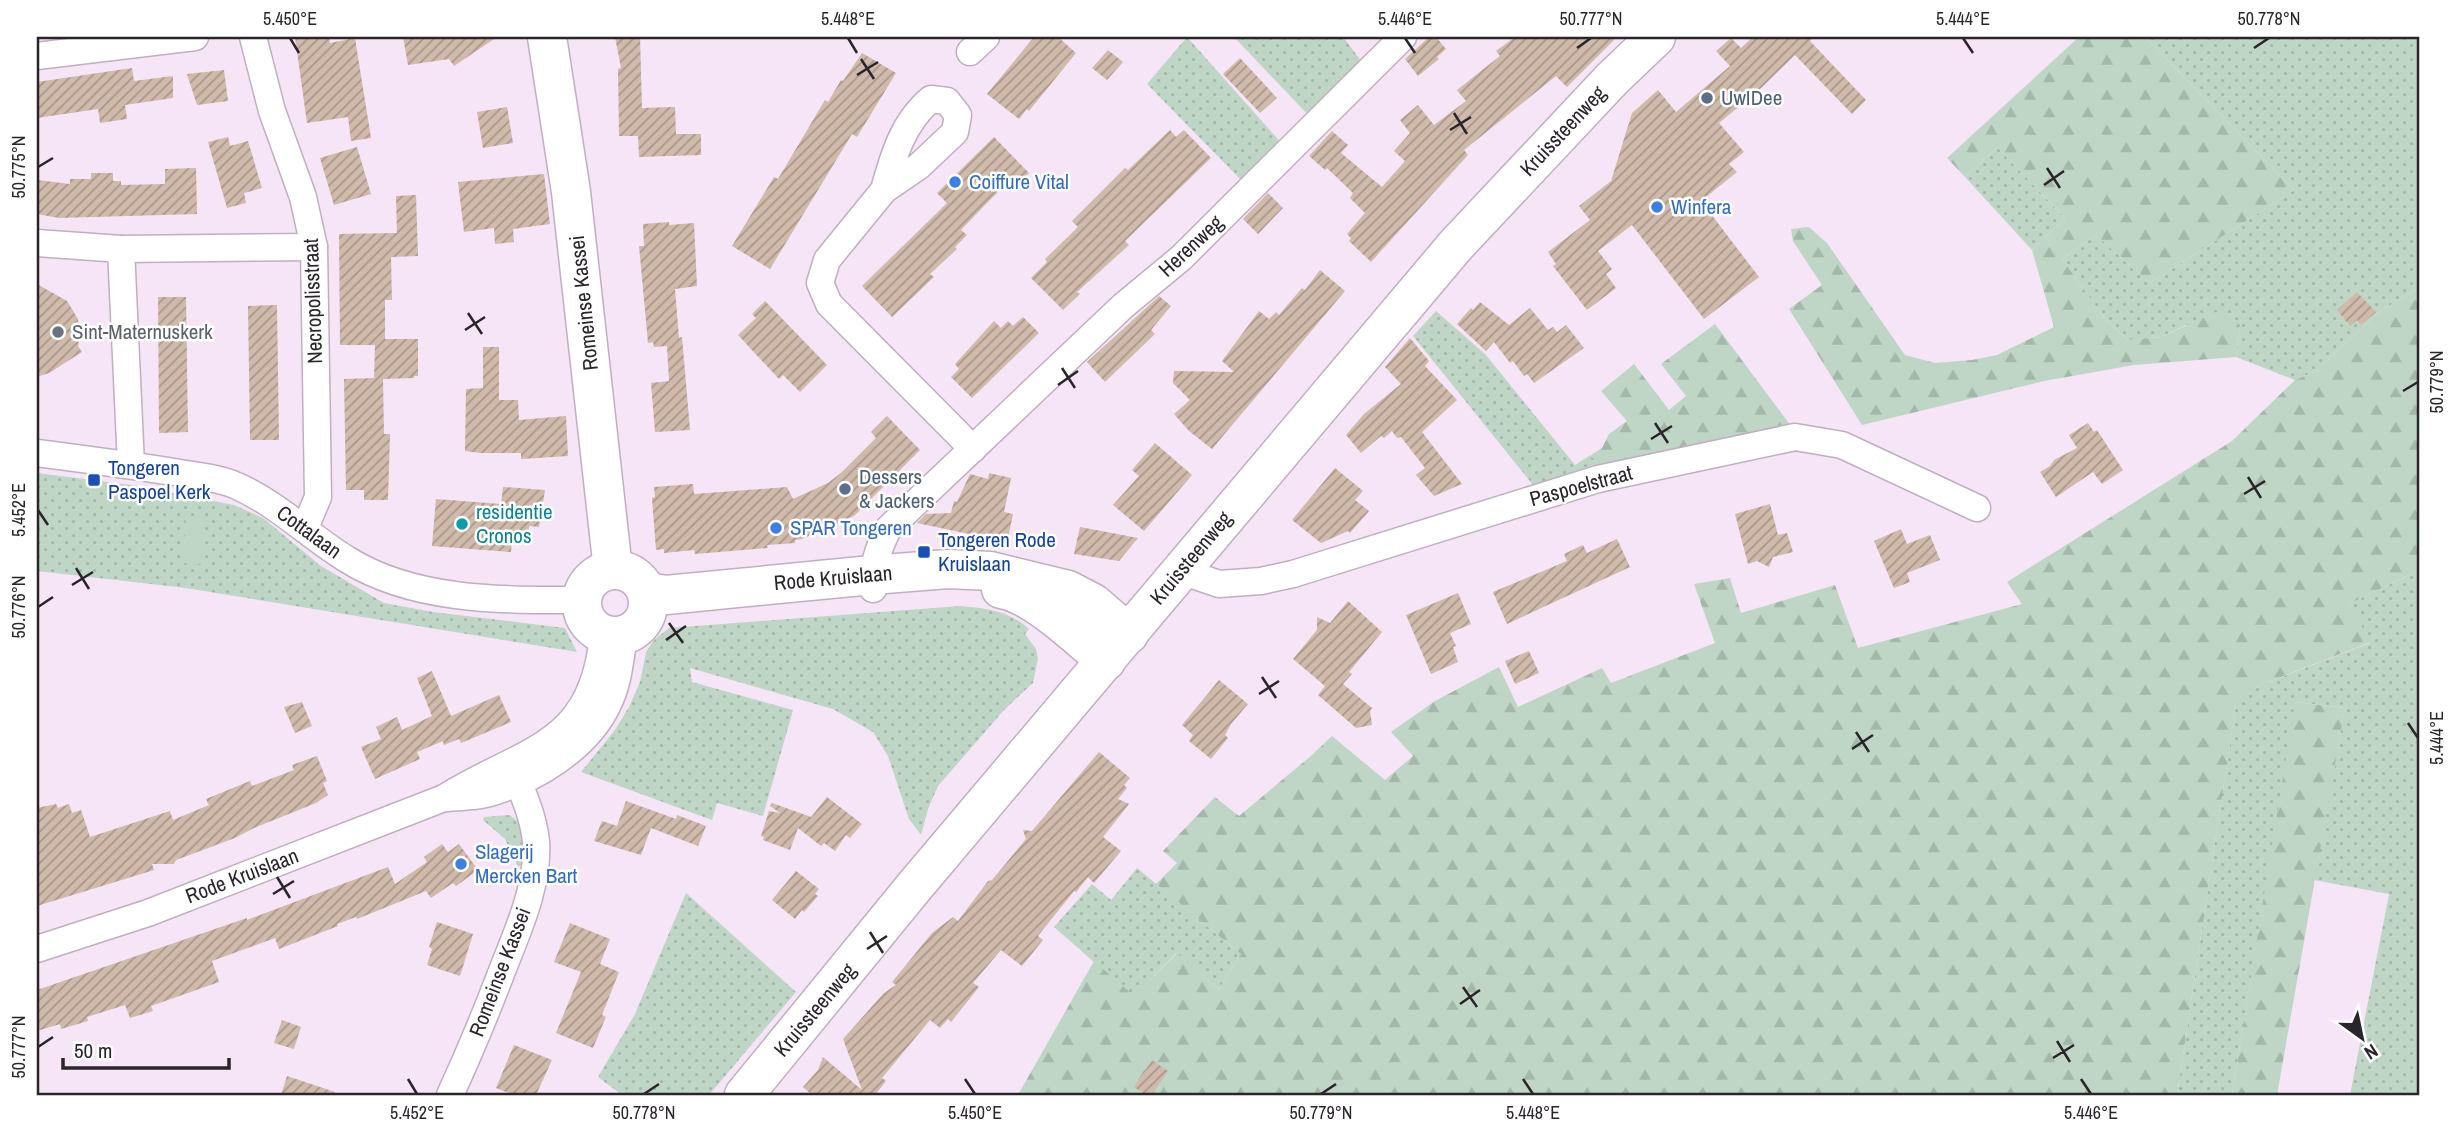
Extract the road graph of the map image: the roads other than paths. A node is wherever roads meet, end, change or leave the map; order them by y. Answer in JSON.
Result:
{"nodes":[{"id":1,"x":195,"y":37,"type":"edge"},
{"id":2,"x":253,"y":37,"type":"edge"},
{"id":3,"x":547,"y":37,"type":"edge"},
{"id":4,"x":1403,"y":37,"type":"edge"},
{"id":5,"x":1656,"y":37,"type":"edge"},
{"id":6,"x":37,"y":56,"type":"edge"},
{"id":7,"x":884,"y":190,"type":"dead end"},
{"id":8,"x":37,"y":243,"type":"edge"},
{"id":9,"x":314,"y":247,"type":"junction"},
{"id":10,"x":121,"y":249,"type":"junction"},
{"id":11,"x":973,"y":449,"type":"junction"},
{"id":12,"x":37,"y":453,"type":"edge"},
{"id":13,"x":131,"y":465,"type":"junction"},
{"id":14,"x":1977,"y":508,"type":"dead end"},
{"id":15,"x":305,"y":528,"type":"junction"},
{"id":16,"x":613,"y":570,"type":"junction"},
{"id":17,"x":1181,"y":571,"type":"junction"},
{"id":18,"x":873,"y":584,"type":"junction"},
{"id":19,"x":582,"y":600,"type":"junction"},
{"id":20,"x":631,"y":619,"type":"junction"},
{"id":21,"x":1118,"y":647,"type":"junction"},
{"id":22,"x":514,"y":773,"type":"junction"},
{"id":23,"x":37,"y":949,"type":"edge"},
{"id":24,"x":450,"y":1095,"type":"edge"},
{"id":25,"x":744,"y":1095,"type":"edge"}],
"edges":[{"from":1,"to":6,"type":"street"},
{"from":2,"to":9,"type":"street","name":"Necropolisstraat"},
{"from":3,"to":16,"type":"main road","name":"Romeinse Kassei"},
{"from":4,"to":11,"type":"street","name":"Herenweg"},
{"from":5,"to":17,"type":"main road","name":"Kruissteenweg"},
{"from":7,"to":11,"type":"street"},
{"from":8,"to":10,"type":"street"},
{"from":9,"to":10,"type":"street"},
{"from":9,"to":15,"type":"street","name":"Necropolisstraat"},
{"from":10,"to":13,"type":"street"},
{"from":11,"to":18,"type":"street","name":"Herenweg"},
{"from":12,"to":13,"type":"street","name":"Cottalaan"},
{"from":13,"to":15,"type":"street","name":"Cottalaan"},
{"from":14,"to":17,"type":"street","name":"Paspoelstraat"},
{"from":15,"to":19,"type":"street","name":"Cottalaan"},
{"from":16,"to":19,"type":"main road"},
{"from":16,"to":20,"type":"main road"},
{"from":17,"to":21,"type":"main road","name":"Kruissteenweg"},
{"from":18,"to":20,"type":"main road","name":"Rode Kruislaan"},
{"from":18,"to":21,"type":"main road","name":"Rode Kruislaan"},
{"from":19,"to":20,"type":"main road"},
{"from":20,"to":22,"type":"street","name":"Rode Kruislaan"},
{"from":21,"to":25,"type":"main road","name":"Kruissteenweg"},
{"from":22,"to":23,"type":"street","name":"Rode Kruislaan"},
{"from":22,"to":24,"type":"street","name":"Romeinse Kassei"}]}
